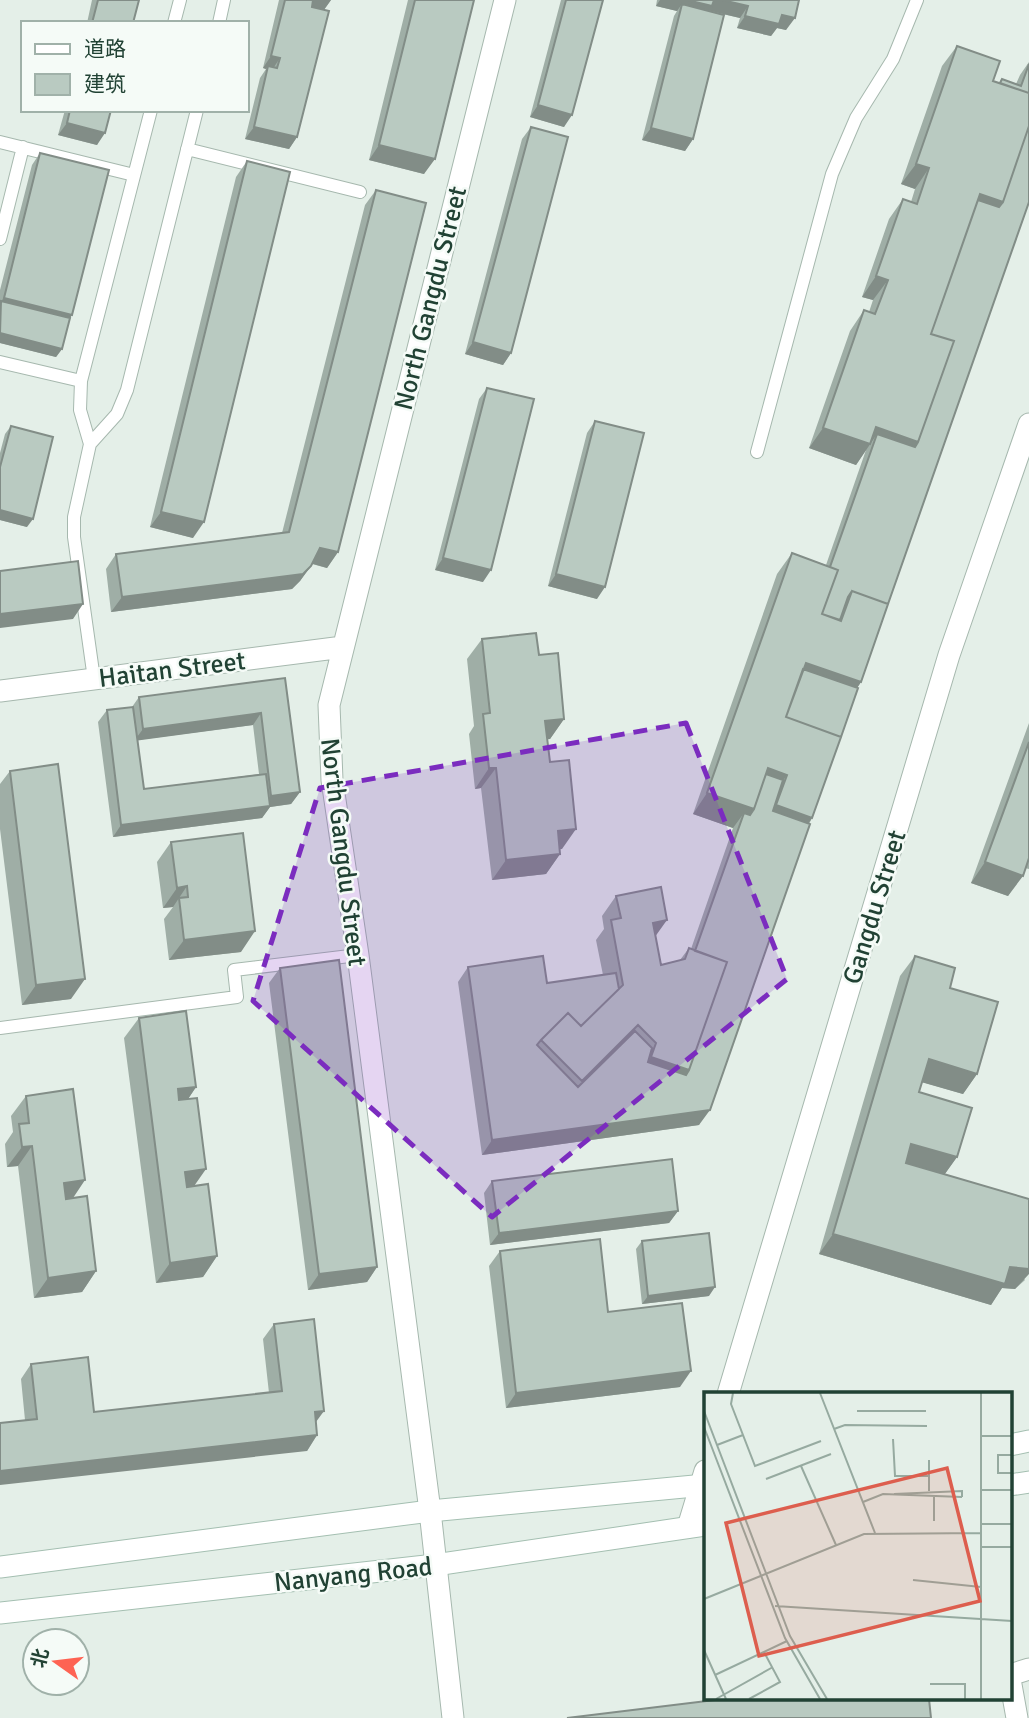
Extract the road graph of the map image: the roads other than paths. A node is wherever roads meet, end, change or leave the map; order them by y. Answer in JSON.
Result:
{"nodes":[{"id":1,"x":180,"y":0,"type":"edge"},
{"id":2,"x":224,"y":0,"type":"edge"},
{"id":3,"x":505,"y":0,"type":"edge"},
{"id":4,"x":917,"y":0,"type":"edge"},
{"id":5,"x":175,"y":21,"type":"edge"},
{"id":6,"x":219,"y":21,"type":"edge"},
{"id":7,"x":150,"y":112,"type":"edge"},
{"id":8,"x":196,"y":112,"type":"edge"},
{"id":9,"x":0,"y":142,"type":"edge"},
{"id":10,"x":23,"y":148,"type":"junction"},
{"id":11,"x":187,"y":149,"type":"junction"},
{"id":12,"x":134,"y":175,"type":"junction"},
{"id":13,"x":360,"y":192,"type":"dead end"},
{"id":14,"x":0,"y":239,"type":"edge"},
{"id":15,"x":0,"y":362,"type":"edge"},
{"id":16,"x":81,"y":381,"type":"junction"},
{"id":17,"x":1029,"y":424,"type":"edge"},
{"id":18,"x":90,"y":444,"type":"junction"},
{"id":19,"x":757,"y":452,"type":"dead end"},
{"id":20,"x":343,"y":647,"type":"junction"},
{"id":21,"x":94,"y":679,"type":"junction"},
{"id":22,"x":0,"y":691,"type":"edge"},
{"id":23,"x":358,"y":954,"type":"junction"},
{"id":24,"x":0,"y":1028,"type":"edge"},
{"id":25,"x":729,"y":1392,"type":"edge"},
{"id":26,"x":704,"y":1480,"type":"edge"},
{"id":27,"x":430,"y":1511,"type":"junction"},
{"id":28,"x":696,"y":1526,"type":"edge"},
{"id":29,"x":435,"y":1565,"type":"junction"},
{"id":30,"x":0,"y":1567,"type":"edge"},
{"id":31,"x":0,"y":1613,"type":"edge"},
{"id":32,"x":1029,"y":1669,"type":"edge"},
{"id":33,"x":1012,"y":1676,"type":"edge"},
{"id":34,"x":1012,"y":1689,"type":"edge"},
{"id":35,"x":453,"y":1718,"type":"edge"},
{"id":36,"x":1017,"y":1718,"type":"edge"}],
"edges":[{"from":1,"to":5,"type":"lane"},
{"from":2,"to":6,"type":"lane"},
{"from":3,"to":20,"type":"street","name":"North Gangdu Street"},
{"from":4,"to":19,"type":"lane"},
{"from":7,"to":12,"type":"lane"},
{"from":8,"to":11,"type":"lane"},
{"from":9,"to":10,"type":"lane"},
{"from":10,"to":12,"type":"lane"},
{"from":10,"to":14,"type":"lane"},
{"from":11,"to":13,"type":"lane"},
{"from":11,"to":18,"type":"lane"},
{"from":12,"to":16,"type":"lane"},
{"from":15,"to":16,"type":"lane"},
{"from":16,"to":18,"type":"lane"},
{"from":17,"to":25,"type":"street","name":"Gangdu Street"},
{"from":18,"to":21,"type":"lane"},
{"from":20,"to":21,"type":"street","name":"Haitan Street"},
{"from":20,"to":23,"type":"street","name":"North Gangdu Street"},
{"from":21,"to":22,"type":"street","name":"Haitan Street"},
{"from":23,"to":24,"type":"lane"},
{"from":23,"to":27,"type":"street","name":"North Gangdu Street"},
{"from":26,"to":27,"type":"street","name":"Nanyang Road"},
{"from":26,"to":28,"type":"street"},
{"from":27,"to":29,"type":"street","name":"North Gangdu Street"},
{"from":27,"to":30,"type":"street","name":"Nanyang Road"},
{"from":28,"to":29,"type":"street","name":"Nanyang Road"},
{"from":29,"to":31,"type":"street","name":"Nanyang Road"},
{"from":29,"to":35,"type":"street","name":"North Gangdu Street"},
{"from":32,"to":33,"type":"street"},
{"from":34,"to":36,"type":"street"}]}
